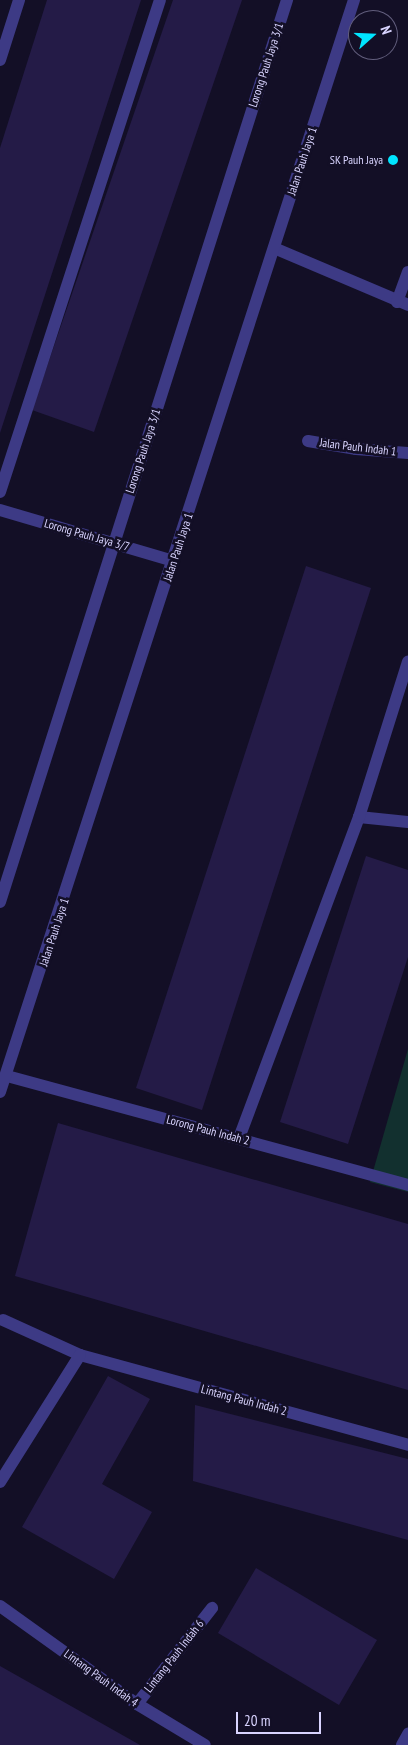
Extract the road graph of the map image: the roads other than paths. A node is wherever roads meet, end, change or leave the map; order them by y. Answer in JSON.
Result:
{"nodes":[{"id":1,"x":19,"y":0,"type":"edge"},
{"id":2,"x":160,"y":0,"type":"edge"},
{"id":3,"x":287,"y":0,"type":"edge"},
{"id":4,"x":354,"y":0,"type":"edge"},
{"id":5,"x":0,"y":60,"type":"edge"},
{"id":6,"x":274,"y":248,"type":"junction"},
{"id":7,"x":408,"y":272,"type":"edge"},
{"id":8,"x":402,"y":304,"type":"edge"},
{"id":9,"x":308,"y":441,"type":"dead end"},
{"id":10,"x":408,"y":453,"type":"edge"},
{"id":11,"x":0,"y":492,"type":"edge"},
{"id":12,"x":0,"y":510,"type":"edge"},
{"id":13,"x":114,"y":543,"type":"junction"},
{"id":14,"x":174,"y":561,"type":"junction"},
{"id":15,"x":408,"y":662,"type":"edge"},
{"id":16,"x":406,"y":675,"type":"edge"},
{"id":17,"x":359,"y":817,"type":"junction"},
{"id":18,"x":408,"y":822,"type":"edge"},
{"id":19,"x":0,"y":902,"type":"edge"},
{"id":20,"x":7,"y":1076,"type":"junction"},
{"id":21,"x":0,"y":1092,"type":"edge"},
{"id":22,"x":239,"y":1138,"type":"junction"},
{"id":23,"x":408,"y":1185,"type":"edge"},
{"id":24,"x":3,"y":1320,"type":"dead end"},
{"id":25,"x":80,"y":1355,"type":"junction"},
{"id":26,"x":408,"y":1444,"type":"edge"},
{"id":27,"x":0,"y":1482,"type":"edge"},
{"id":28,"x":0,"y":1606,"type":"edge"},
{"id":29,"x":212,"y":1608,"type":"dead end"},
{"id":30,"x":137,"y":1704,"type":"junction"},
{"id":31,"x":408,"y":1734,"type":"edge"},
{"id":32,"x":205,"y":1745,"type":"edge"},
{"id":33,"x":402,"y":1745,"type":"edge"}],
"edges":[{"from":1,"to":5,"type":"street"},
{"from":2,"to":11,"type":"street"},
{"from":3,"to":13,"type":"street","name":"Lorong Pauh Jaya 3/1"},
{"from":4,"to":6,"type":"street","name":"Jalan Pauh Jaya 1"},
{"from":6,"to":8,"type":"street"},
{"from":6,"to":14,"type":"street","name":"Jalan Pauh Jaya 1"},
{"from":7,"to":8,"type":"street"},
{"from":9,"to":10,"type":"street","name":"Jalan Pauh Indah 1"},
{"from":12,"to":13,"type":"street","name":"Lorong Pauh Jaya 3/7"},
{"from":13,"to":14,"type":"street","name":"Lorong Pauh Jaya 3/7"},
{"from":13,"to":19,"type":"street","name":"Lorong Pauh Jaya 3/1"},
{"from":14,"to":20,"type":"street","name":"Jalan Pauh Jaya 1"},
{"from":15,"to":16,"type":"street"},
{"from":16,"to":17,"type":"street"},
{"from":17,"to":18,"type":"street"},
{"from":17,"to":22,"type":"street"},
{"from":20,"to":21,"type":"street","name":"Jalan Pauh Jaya 1"},
{"from":20,"to":22,"type":"street","name":"Lorong Pauh Indah 2"},
{"from":22,"to":23,"type":"street","name":"Lorong Pauh Indah 2"},
{"from":24,"to":25,"type":"street","name":"Lintang Pauh Indah 2"},
{"from":25,"to":26,"type":"street","name":"Lintang Pauh Indah 2"},
{"from":25,"to":27,"type":"street"},
{"from":28,"to":30,"type":"street","name":"Lintang Pauh Indah 4"},
{"from":29,"to":30,"type":"street","name":"Lintang Pauh Indah 6"},
{"from":30,"to":32,"type":"street","name":"Lintang Pauh Indah 4"},
{"from":31,"to":33,"type":"street"}]}
